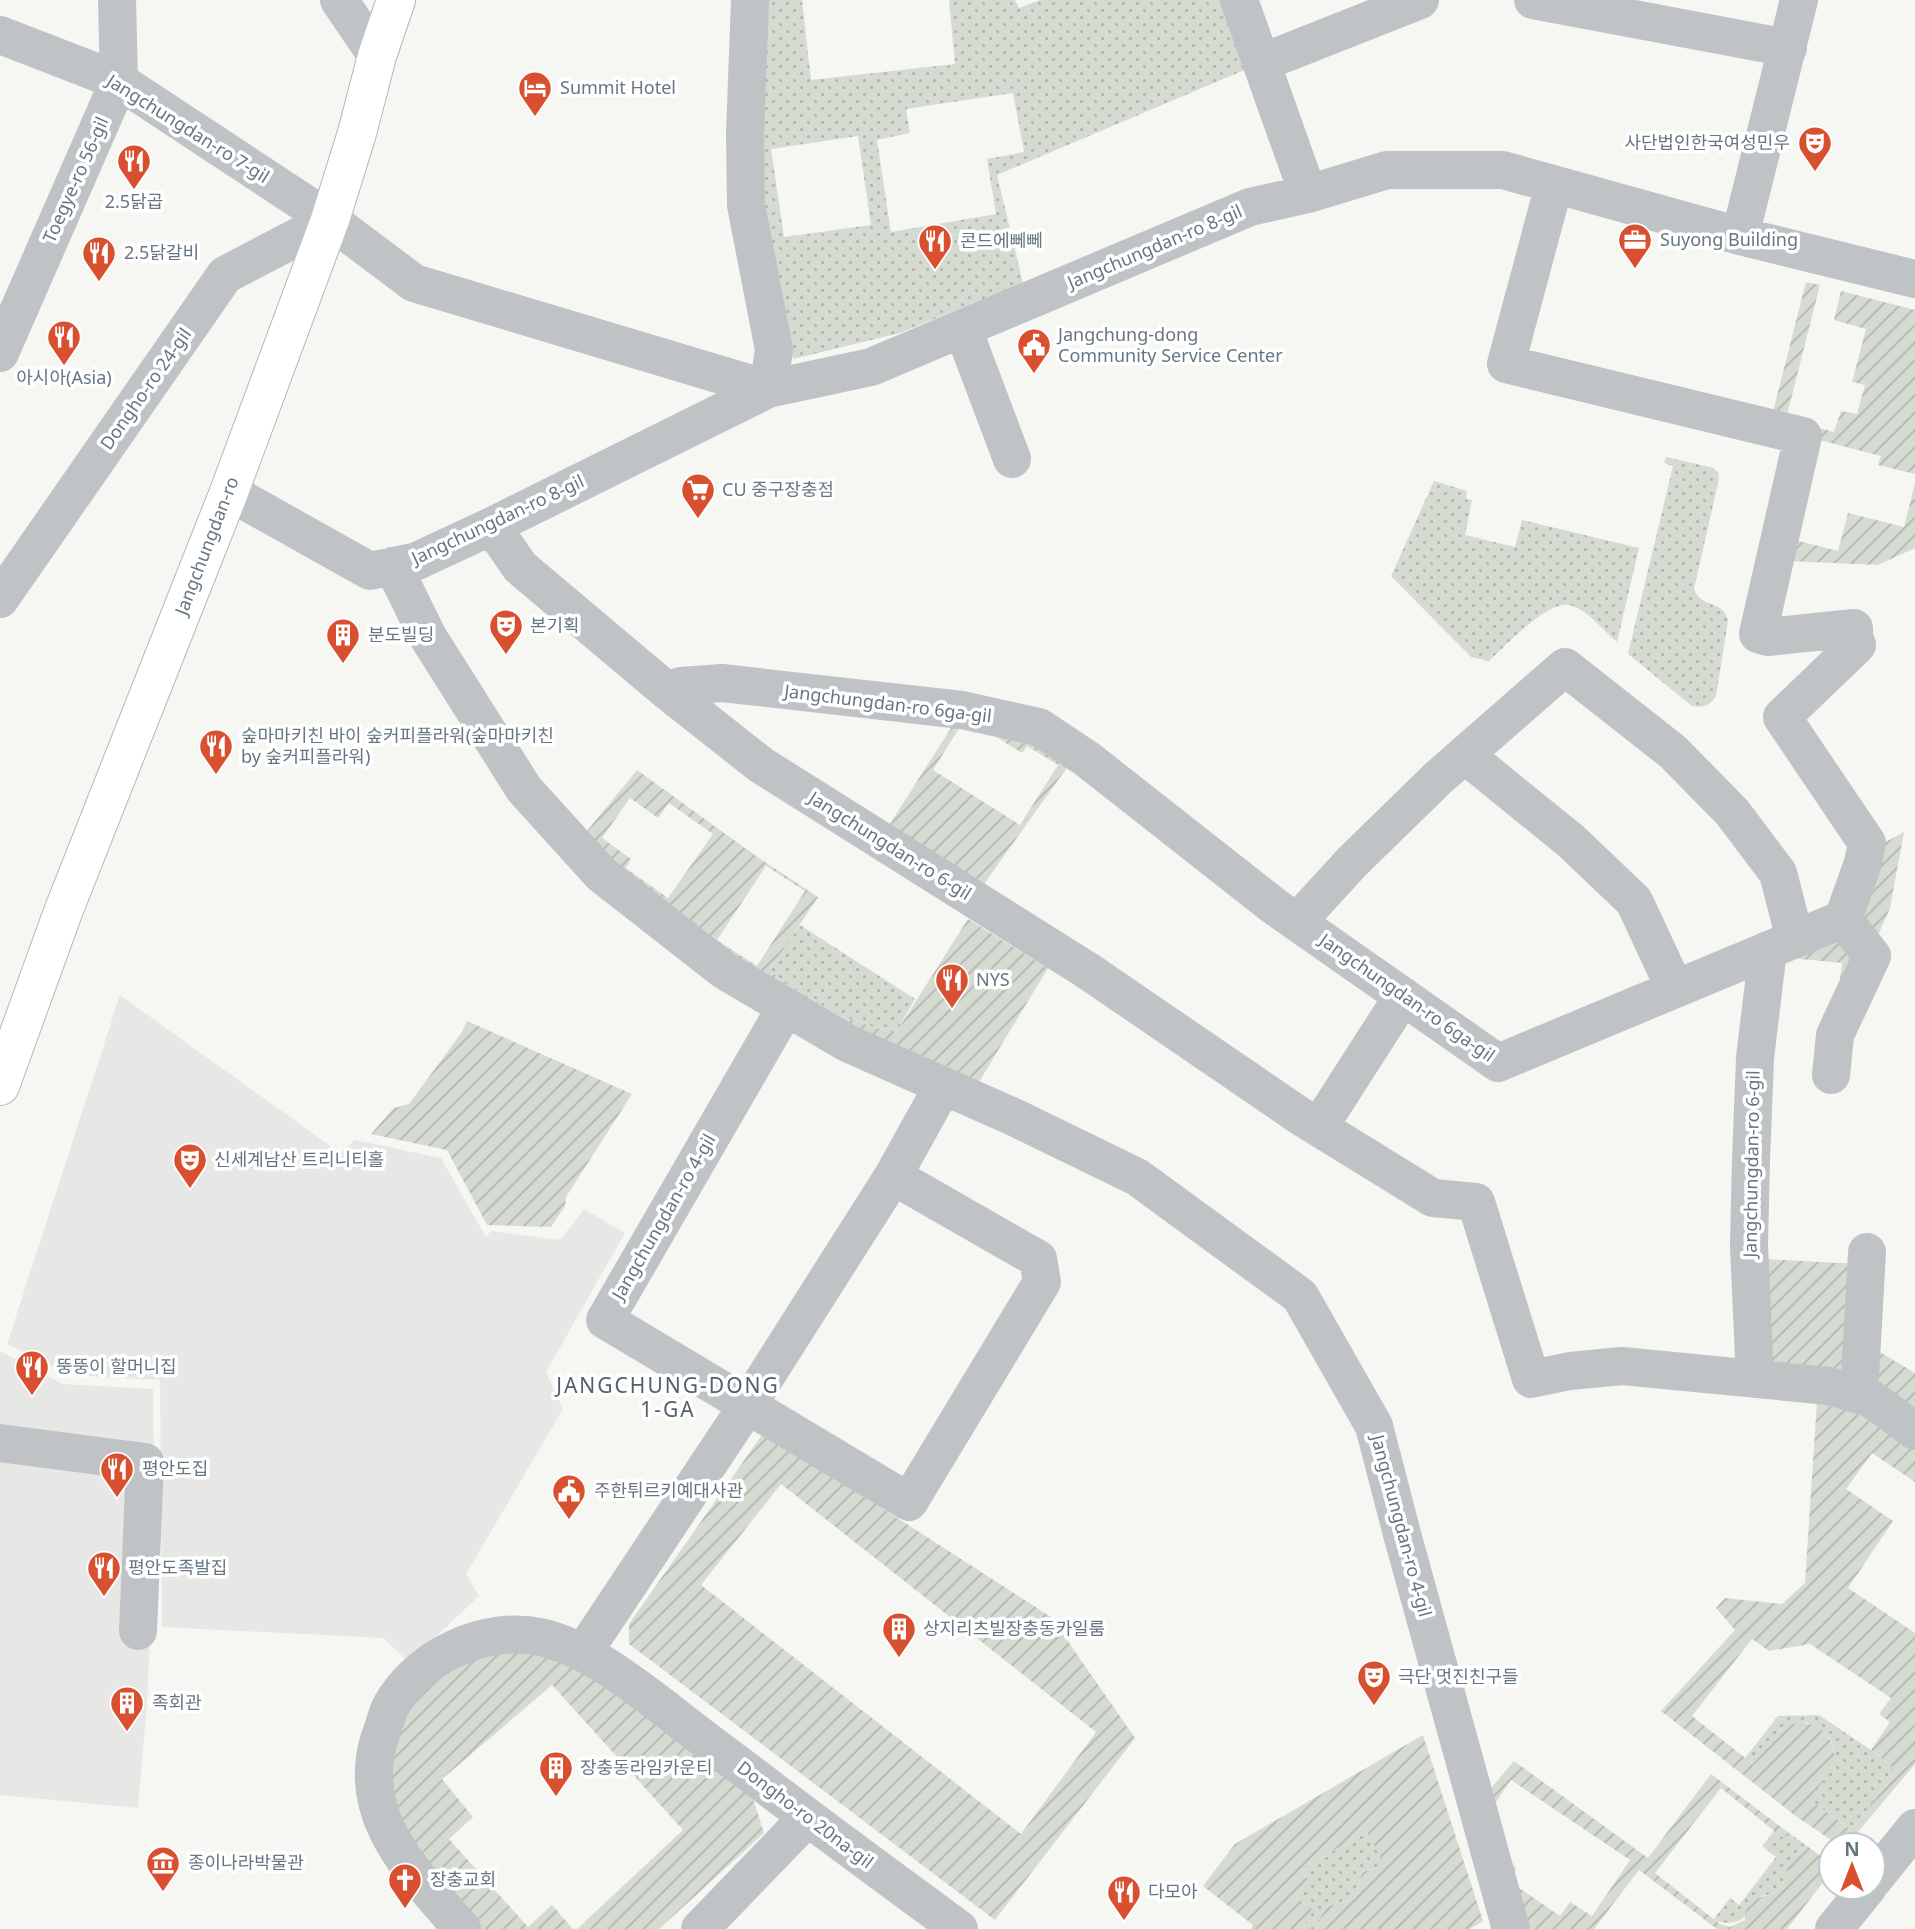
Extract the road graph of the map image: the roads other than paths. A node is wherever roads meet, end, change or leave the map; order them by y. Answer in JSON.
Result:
{"nodes":[{"id":1,"x":117,"y":0,"type":"edge"},
{"id":2,"x":339,"y":0,"type":"edge"},
{"id":3,"x":396,"y":0,"type":"edge"},
{"id":4,"x":750,"y":0,"type":"edge"},
{"id":5,"x":1239,"y":0,"type":"edge"},
{"id":6,"x":1420,"y":0,"type":"edge"},
{"id":7,"x":1533,"y":0,"type":"edge"},
{"id":8,"x":1799,"y":0,"type":"edge"},
{"id":9,"x":0,"y":35,"type":"edge"},
{"id":10,"x":1788,"y":48,"type":"junction"},
{"id":11,"x":377,"y":56,"type":"junction"},
{"id":12,"x":1261,"y":63,"type":"junction"},
{"id":13,"x":119,"y":81,"type":"junction"},
{"id":14,"x":1554,"y":185,"type":"junction"},
{"id":15,"x":1308,"y":194,"type":"junction"},
{"id":16,"x":330,"y":220,"type":"junction"},
{"id":17,"x":1740,"y":236,"type":"junction"},
{"id":18,"x":1915,"y":279,"type":"edge"},
{"id":19,"x":963,"y":328,"type":"junction"},
{"id":20,"x":0,"y":353,"type":"edge"},
{"id":21,"x":768,"y":389,"type":"junction"},
{"id":22,"x":1012,"y":458,"type":"dead end"},
{"id":23,"x":229,"y":492,"type":"junction"},
{"id":24,"x":492,"y":526,"type":"junction"},
{"id":25,"x":393,"y":566,"type":"junction"},
{"id":26,"x":0,"y":600,"type":"edge"},
{"id":27,"x":666,"y":690,"type":"junction"},
{"id":28,"x":1465,"y":755,"type":"junction"},
{"id":29,"x":1843,"y":919,"type":"junction"},
{"id":30,"x":1297,"y":922,"type":"junction"},
{"id":31,"x":1782,"y":944,"type":"junction"},
{"id":32,"x":1675,"y":989,"type":"junction"},
{"id":33,"x":1403,"y":996,"type":"junction"},
{"id":34,"x":786,"y":1007,"type":"junction"},
{"id":35,"x":1831,"y":1075,"type":"dead end"},
{"id":36,"x":0,"y":1086,"type":"edge"},
{"id":37,"x":943,"y":1086,"type":"junction"},
{"id":38,"x":1319,"y":1128,"type":"junction"},
{"id":39,"x":893,"y":1176,"type":"junction"},
{"id":40,"x":1867,"y":1252,"type":"dead end"},
{"id":41,"x":1755,"y":1379,"type":"junction"},
{"id":42,"x":1859,"y":1394,"type":"junction"},
{"id":43,"x":747,"y":1406,"type":"junction"},
{"id":44,"x":1915,"y":1431,"type":"edge"},
{"id":45,"x":0,"y":1443,"type":"edge"},
{"id":46,"x":138,"y":1631,"type":"dead end"},
{"id":47,"x":583,"y":1653,"type":"junction"},
{"id":48,"x":807,"y":1818,"type":"junction"},
{"id":49,"x":1915,"y":1829,"type":"edge"},
{"id":50,"x":1887,"y":1863,"type":"edge"},
{"id":51,"x":1857,"y":1901,"type":"edge"},
{"id":52,"x":462,"y":1929,"type":"edge"},
{"id":53,"x":700,"y":1929,"type":"edge"},
{"id":54,"x":959,"y":1929,"type":"edge"},
{"id":55,"x":1511,"y":1929,"type":"edge"},
{"id":56,"x":1834,"y":1929,"type":"edge"}],
"edges":[{"from":1,"to":13,"type":"street","name":"Toegye-ro 56-gil"},
{"from":2,"to":11,"type":"street"},
{"from":3,"to":11,"type":"main road","name":"Jangchungdan-ro"},
{"from":4,"to":21,"type":"street"},
{"from":5,"to":12,"type":"street"},
{"from":6,"to":12,"type":"street"},
{"from":7,"to":10,"type":"street"},
{"from":8,"to":10,"type":"street"},
{"from":9,"to":13,"type":"street","name":"Jangchungdan-ro 7-gil"},
{"from":10,"to":17,"type":"street"},
{"from":11,"to":16,"type":"main road","name":"Jangchungdan-ro"},
{"from":12,"to":15,"type":"street"},
{"from":13,"to":16,"type":"street","name":"Jangchungdan-ro 7-gil"},
{"from":13,"to":20,"type":"street","name":"Toegye-ro 56-gil"},
{"from":14,"to":15,"type":"street","name":"Jangchungdan-ro 8-gil"},
{"from":14,"to":17,"type":"street","name":"Jangchungdan-ro 8-gil"},
{"from":14,"to":29,"type":"street"},
{"from":15,"to":19,"type":"street","name":"Jangchungdan-ro 8-gil"},
{"from":16,"to":21,"type":"street","name":"Jangchungdan-ro 8-gil"},
{"from":16,"to":23,"type":"main road","name":"Jangchungdan-ro"},
{"from":16,"to":26,"type":"street","name":"Dongho-ro 24-gil"},
{"from":17,"to":18,"type":"street","name":"Jangchungdan-ro 8-gil"},
{"from":19,"to":21,"type":"street","name":"Jangchungdan-ro 8-gil"},
{"from":19,"to":22,"type":"street"},
{"from":21,"to":24,"type":"street","name":"Jangchungdan-ro 8-gil"},
{"from":23,"to":25,"type":"street","name":"Jangchungdan-ro 8-gil"},
{"from":23,"to":36,"type":"main road","name":"Jangchungdan-ro"},
{"from":24,"to":25,"type":"street","name":"Jangchungdan-ro 8-gil"},
{"from":24,"to":27,"type":"street","name":"Jangchungdan-ro 6-gil"},
{"from":25,"to":34,"type":"street","name":"Jangchungdan-ro 4-gil"},
{"from":27,"to":30,"type":"street","name":"Jangchungdan-ro 6ga-gil"},
{"from":27,"to":38,"type":"street","name":"Jangchungdan-ro 6-gil"},
{"from":28,"to":30,"type":"street"},
{"from":28,"to":31,"type":"street"},
{"from":28,"to":32,"type":"street"},
{"from":29,"to":31,"type":"street","name":"Jangchungdan-ro 6ga-gil"},
{"from":29,"to":35,"type":"street"},
{"from":30,"to":33,"type":"street","name":"Jangchungdan-ro 6ga-gil"},
{"from":31,"to":32,"type":"street","name":"Jangchungdan-ro 6ga-gil"},
{"from":31,"to":41,"type":"street","name":"Jangchungdan-ro 6-gil"},
{"from":32,"to":33,"type":"street","name":"Jangchungdan-ro 6ga-gil"},
{"from":33,"to":38,"type":"street"},
{"from":34,"to":37,"type":"street","name":"Jangchungdan-ro 4-gil"},
{"from":34,"to":43,"type":"street","name":"Jangchungdan-ro 4-gil"},
{"from":37,"to":39,"type":"street"},
{"from":37,"to":55,"type":"street","name":"Jangchungdan-ro 4-gil"},
{"from":38,"to":41,"type":"street","name":"Jangchungdan-ro 6-gil"},
{"from":39,"to":43,"type":"street"},
{"from":39,"to":43,"type":"street","name":"Jangchungdan-ro 4-gil"},
{"from":40,"to":42,"type":"street"},
{"from":41,"to":42,"type":"street","name":"Jangchungdan-ro 6-gil"},
{"from":42,"to":44,"type":"street","name":"Jangchungdan-ro 6-gil"},
{"from":43,"to":47,"type":"street"},
{"from":45,"to":46,"type":"street"},
{"from":47,"to":48,"type":"street","name":"Dongho-ro 20na-gil"},
{"from":47,"to":52,"type":"street","name":"Dongho-ro 20na-gil"},
{"from":48,"to":53,"type":"street"},
{"from":48,"to":54,"type":"street","name":"Dongho-ro 20na-gil"},
{"from":49,"to":50,"type":"street"},
{"from":51,"to":56,"type":"street"}]}
